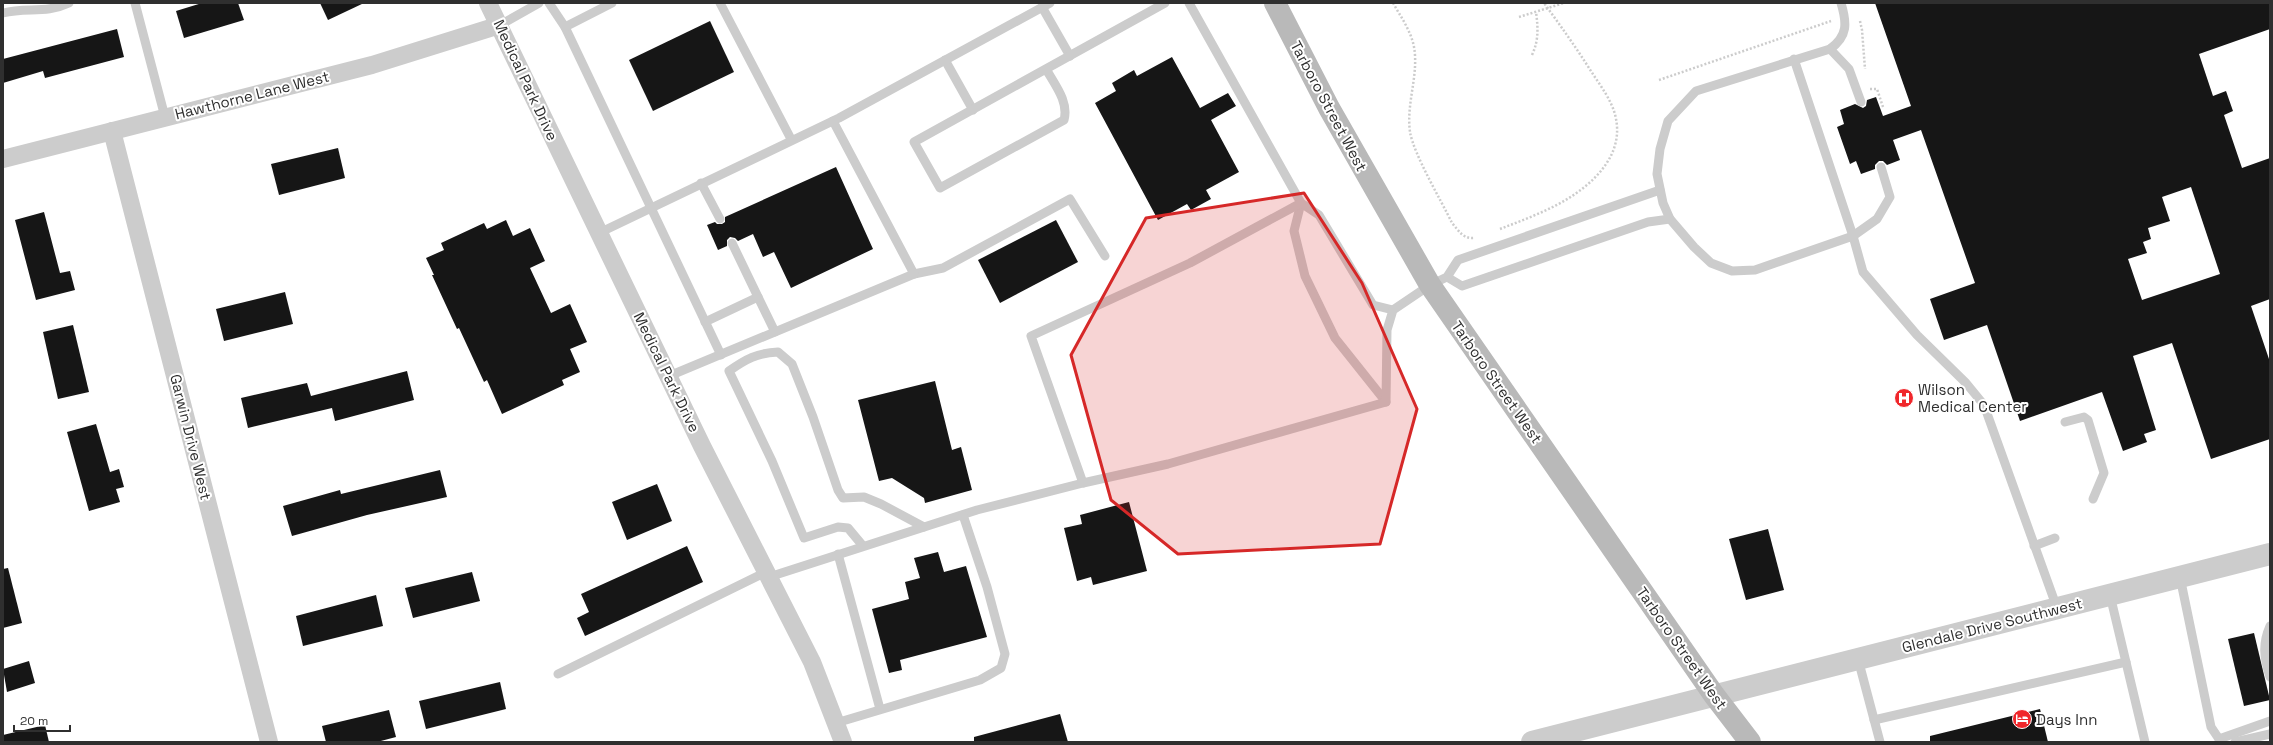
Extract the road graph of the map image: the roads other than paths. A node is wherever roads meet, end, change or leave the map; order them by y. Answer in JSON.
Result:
{"nodes":[{"id":1,"x":69,"y":3,"type":"edge"},
{"id":2,"x":135,"y":3,"type":"edge"},
{"id":3,"x":488,"y":3,"type":"edge"},
{"id":4,"x":539,"y":3,"type":"edge"},
{"id":5,"x":549,"y":3,"type":"edge"},
{"id":6,"x":612,"y":3,"type":"edge"},
{"id":7,"x":720,"y":3,"type":"edge"},
{"id":8,"x":1166,"y":3,"type":"edge"},
{"id":9,"x":1189,"y":3,"type":"edge"},
{"id":10,"x":1275,"y":3,"type":"edge"},
{"id":11,"x":1841,"y":3,"type":"edge"},
{"id":12,"x":1046,"y":5,"type":"edge"},
{"id":13,"x":3,"y":13,"type":"edge"},
{"id":14,"x":500,"y":25,"type":"junction"},
{"id":15,"x":564,"y":27,"type":"junction"},
{"id":16,"x":1830,"y":49,"type":"junction"},
{"id":17,"x":1070,"y":56,"type":"junction"},
{"id":18,"x":1794,"y":59,"type":"junction"},
{"id":19,"x":944,"y":60,"type":"junction"},
{"id":20,"x":1046,"y":69,"type":"junction"},
{"id":21,"x":1861,"y":102,"type":"dead end"},
{"id":22,"x":973,"y":110,"type":"junction"},
{"id":23,"x":166,"y":117,"type":"junction"},
{"id":24,"x":833,"y":121,"type":"junction"},
{"id":25,"x":112,"y":131,"type":"junction"},
{"id":26,"x":791,"y":139,"type":"junction"},
{"id":27,"x":3,"y":159,"type":"edge"},
{"id":28,"x":1881,"y":167,"type":"dead end"},
{"id":29,"x":701,"y":183,"type":"junction"},
{"id":30,"x":1660,"y":190,"type":"junction"},
{"id":31,"x":1301,"y":203,"type":"junction"},
{"id":32,"x":651,"y":208,"type":"junction"},
{"id":33,"x":720,"y":219,"type":"dead end"},
{"id":34,"x":1670,"y":219,"type":"junction"},
{"id":35,"x":599,"y":233,"type":"junction"},
{"id":36,"x":1853,"y":236,"type":"junction"},
{"id":37,"x":732,"y":243,"type":"dead end"},
{"id":38,"x":1105,"y":256,"type":"dead end"},
{"id":39,"x":914,"y":274,"type":"junction"},
{"id":40,"x":1439,"y":281,"type":"junction"},
{"id":41,"x":758,"y":297,"type":"junction"},
{"id":42,"x":1393,"y":310,"type":"junction"},
{"id":43,"x":705,"y":322,"type":"junction"},
{"id":44,"x":775,"y":332,"type":"junction"},
{"id":45,"x":721,"y":355,"type":"junction"},
{"id":46,"x":669,"y":376,"type":"junction"},
{"id":47,"x":1386,"y":402,"type":"junction"},
{"id":48,"x":2065,"y":422,"type":"dead end"},
{"id":49,"x":1083,"y":482,"type":"junction"},
{"id":50,"x":2093,"y":499,"type":"dead end"},
{"id":51,"x":963,"y":515,"type":"junction"},
{"id":52,"x":924,"y":527,"type":"junction"},
{"id":53,"x":2055,"y":538,"type":"dead end"},
{"id":54,"x":863,"y":546,"type":"junction"},
{"id":55,"x":2034,"y":546,"type":"junction"},
{"id":56,"x":838,"y":554,"type":"junction"},
{"id":57,"x":2269,"y":556,"type":"edge"},
{"id":58,"x":768,"y":575,"type":"junction"},
{"id":59,"x":2180,"y":577,"type":"junction"},
{"id":60,"x":2110,"y":595,"type":"junction"},
{"id":61,"x":2056,"y":608,"type":"junction"},
{"id":62,"x":2270,"y":626,"type":"edge"},
{"id":63,"x":1858,"y":659,"type":"junction"},
{"id":64,"x":2126,"y":662,"type":"junction"},
{"id":65,"x":558,"y":674,"type":"dead end"},
{"id":66,"x":2270,"y":677,"type":"edge"},
{"id":67,"x":1714,"y":695,"type":"junction"},
{"id":68,"x":880,"y":709,"type":"junction"},
{"id":69,"x":1874,"y":720,"type":"junction"},
{"id":70,"x":2270,"y":721,"type":"edge"},
{"id":71,"x":836,"y":723,"type":"junction"},
{"id":72,"x":2270,"y":734,"type":"edge"},
{"id":73,"x":2221,"y":741,"type":"edge"},
{"id":74,"x":269,"y":742,"type":"edge"},
{"id":75,"x":843,"y":742,"type":"edge"},
{"id":76,"x":1532,"y":742,"type":"edge"},
{"id":77,"x":1750,"y":742,"type":"edge"},
{"id":78,"x":1880,"y":742,"type":"edge"},
{"id":79,"x":2146,"y":742,"type":"edge"},
{"id":80,"x":2235,"y":742,"type":"edge"}],
"edges":[{"from":1,"to":13,"type":"lane"},
{"from":2,"to":23,"type":"lane"},
{"from":3,"to":14,"type":"street","name":"Medical Park Drive"},
{"from":4,"to":14,"type":"lane"},
{"from":5,"to":15,"type":"lane"},
{"from":6,"to":15,"type":"lane"},
{"from":7,"to":26,"type":"lane"},
{"from":8,"to":17,"type":"lane"},
{"from":9,"to":31,"type":"lane"},
{"from":10,"to":40,"type":"main road","name":"Tarboro Street West"},
{"from":11,"to":16,"type":"lane"},
{"from":12,"to":17,"type":"lane"},
{"from":12,"to":19,"type":"lane"},
{"from":14,"to":23,"type":"street","name":"Hawthorne Lane West"},
{"from":14,"to":35,"type":"street","name":"Medical Park Drive"},
{"from":15,"to":32,"type":"lane"},
{"from":16,"to":18,"type":"lane"},
{"from":16,"to":21,"type":"lane"},
{"from":17,"to":20,"type":"lane"},
{"from":18,"to":30,"type":"lane"},
{"from":18,"to":36,"type":"lane"},
{"from":19,"to":22,"type":"lane"},
{"from":19,"to":24,"type":"lane"},
{"from":20,"to":22,"type":"lane"},
{"from":20,"to":22,"type":"lane"},
{"from":23,"to":25,"type":"street","name":"Hawthorne Lane West"},
{"from":24,"to":26,"type":"lane"},
{"from":24,"to":39,"type":"lane"},
{"from":25,"to":27,"type":"street","name":"Hawthorne Lane West"},
{"from":25,"to":74,"type":"street","name":"Garwin Drive West"},
{"from":26,"to":29,"type":"lane"},
{"from":28,"to":36,"type":"lane"},
{"from":29,"to":32,"type":"lane"},
{"from":29,"to":33,"type":"lane"},
{"from":30,"to":34,"type":"lane"},
{"from":30,"to":40,"type":"lane"},
{"from":31,"to":42,"type":"lane"},
{"from":31,"to":47,"type":"lane"},
{"from":31,"to":49,"type":"lane"},
{"from":32,"to":35,"type":"lane"},
{"from":32,"to":43,"type":"lane"},
{"from":34,"to":36,"type":"lane"},
{"from":34,"to":40,"type":"lane"},
{"from":35,"to":46,"type":"street","name":"Medical Park Drive"},
{"from":36,"to":55,"type":"lane"},
{"from":37,"to":41,"type":"lane"},
{"from":38,"to":39,"type":"lane"},
{"from":39,"to":44,"type":"lane"},
{"from":40,"to":42,"type":"lane"},
{"from":40,"to":67,"type":"main road","name":"Tarboro Street West"},
{"from":41,"to":43,"type":"lane"},
{"from":41,"to":44,"type":"lane"},
{"from":42,"to":47,"type":"lane"},
{"from":43,"to":45,"type":"lane"},
{"from":44,"to":45,"type":"lane"},
{"from":45,"to":46,"type":"lane"},
{"from":46,"to":58,"type":"street","name":"Medical Park Drive"},
{"from":47,"to":49,"type":"lane"},
{"from":48,"to":50,"type":"lane"},
{"from":49,"to":51,"type":"lane"},
{"from":51,"to":52,"type":"lane"},
{"from":51,"to":68,"type":"lane"},
{"from":52,"to":54,"type":"lane"},
{"from":52,"to":54,"type":"lane"},
{"from":53,"to":55,"type":"lane"},
{"from":54,"to":56,"type":"lane"},
{"from":55,"to":61,"type":"lane"},
{"from":56,"to":58,"type":"lane"},
{"from":56,"to":68,"type":"lane"},
{"from":57,"to":59,"type":"street","name":"Glendale Drive Southwest"},
{"from":58,"to":65,"type":"lane"},
{"from":58,"to":71,"type":"street","name":"Medical Park Drive"},
{"from":59,"to":60,"type":"street","name":"Glendale Drive Southwest"},
{"from":59,"to":73,"type":"lane"},
{"from":60,"to":61,"type":"street","name":"Glendale Drive Southwest"},
{"from":60,"to":64,"type":"lane"},
{"from":61,"to":63,"type":"street","name":"Glendale Drive Southwest"},
{"from":62,"to":66,"type":"lane"},
{"from":63,"to":67,"type":"street","name":"Glendale Drive Southwest"},
{"from":63,"to":69,"type":"lane"},
{"from":64,"to":69,"type":"lane"},
{"from":64,"to":79,"type":"lane"},
{"from":67,"to":76,"type":"street","name":"Glendale Drive Southwest"},
{"from":67,"to":77,"type":"main road","name":"Tarboro Street West"},
{"from":68,"to":71,"type":"lane"},
{"from":69,"to":78,"type":"lane"},
{"from":70,"to":73,"type":"lane"},
{"from":71,"to":75,"type":"street","name":"Medical Park Drive"},
{"from":72,"to":80,"type":"lane"}]}
